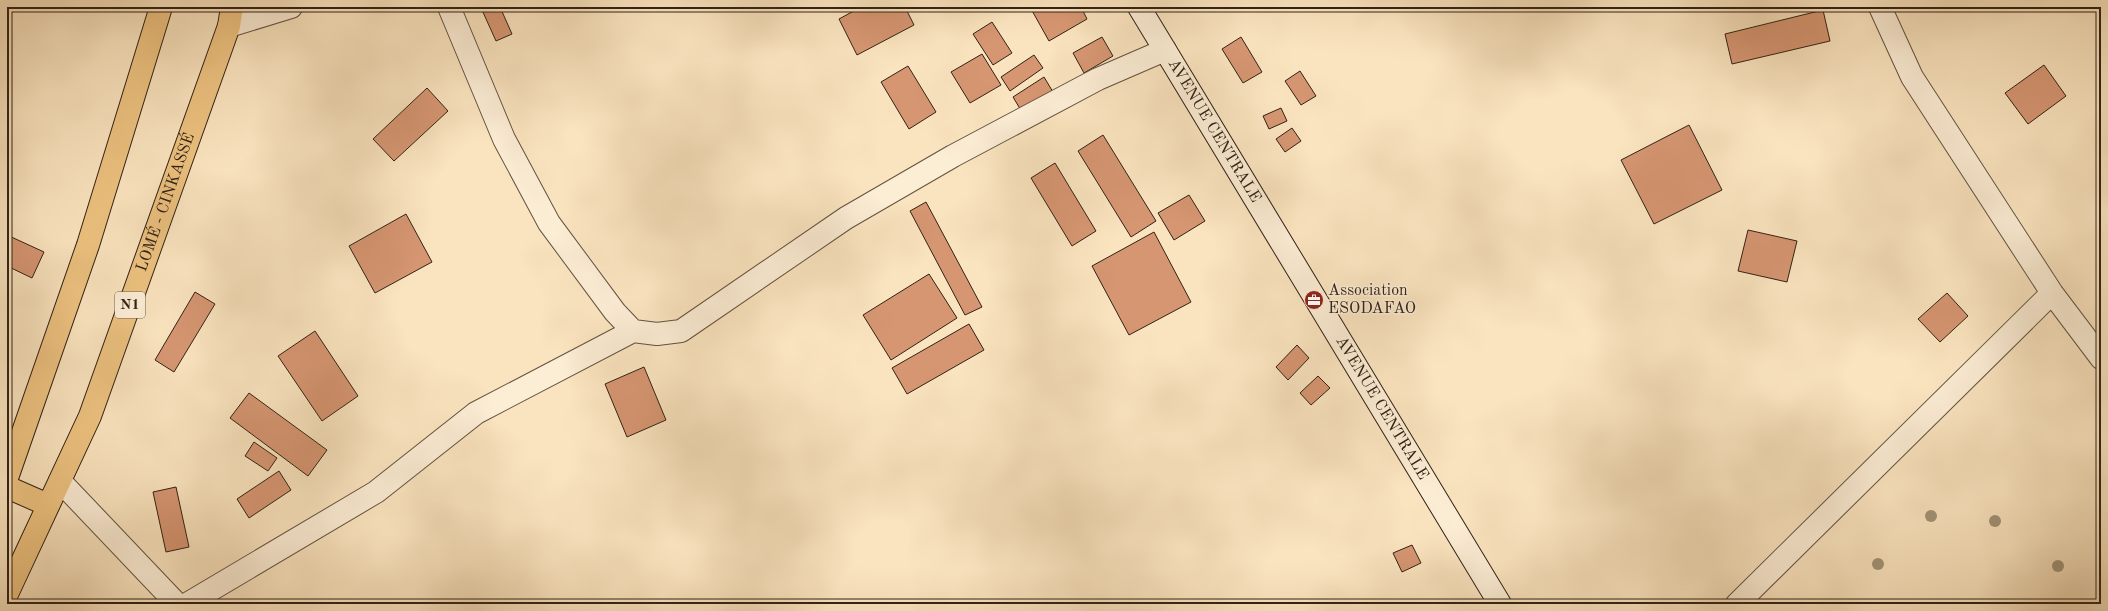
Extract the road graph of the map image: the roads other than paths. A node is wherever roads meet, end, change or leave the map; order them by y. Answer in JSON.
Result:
{"nodes":[{"id":1,"x":161,"y":7,"type":"edge"},
{"id":2,"x":290,"y":7,"type":"edge"},
{"id":3,"x":449,"y":7,"type":"edge"},
{"id":4,"x":1139,"y":7,"type":"edge"},
{"id":5,"x":1880,"y":7,"type":"edge"},
{"id":6,"x":230,"y":16,"type":"edge"},
{"id":7,"x":1166,"y":50,"type":"junction"},
{"id":8,"x":2052,"y":293,"type":"junction"},
{"id":9,"x":633,"y":331,"type":"junction"},
{"id":10,"x":2101,"y":358,"type":"edge"},
{"id":11,"x":7,"y":478,"type":"edge"},
{"id":12,"x":60,"y":481,"type":"junction"},
{"id":13,"x":7,"y":487,"type":"edge"},
{"id":14,"x":48,"y":505,"type":"junction"},
{"id":15,"x":7,"y":594,"type":"edge"},
{"id":16,"x":177,"y":604,"type":"edge"},
{"id":17,"x":187,"y":604,"type":"edge"},
{"id":18,"x":1500,"y":604,"type":"edge"},
{"id":19,"x":1737,"y":604,"type":"edge"}],
"edges":[{"from":1,"to":11,"type":"highway"},
{"from":2,"to":6,"type":"street"},
{"from":3,"to":9,"type":"street"},
{"from":4,"to":7,"type":"street","name":"AVENUE CENTRALE"},
{"from":5,"to":8,"type":"street"},
{"from":6,"to":12,"type":"highway","name":"LOMÉ - CINKASSÉ","number":"N1"},
{"from":7,"to":9,"type":"street"},
{"from":7,"to":18,"type":"street","name":"AVENUE CENTRALE"},
{"from":8,"to":10,"type":"street"},
{"from":8,"to":19,"type":"street"},
{"from":9,"to":17,"type":"street"},
{"from":12,"to":14,"type":"highway","name":"LOMÉ - CINKASSÉ","number":"N1"},
{"from":12,"to":16,"type":"street"},
{"from":13,"to":14,"type":"highway"},
{"from":14,"to":15,"type":"highway","name":"LOMÉ - CINKASSÉ","number":"N1"}]}
